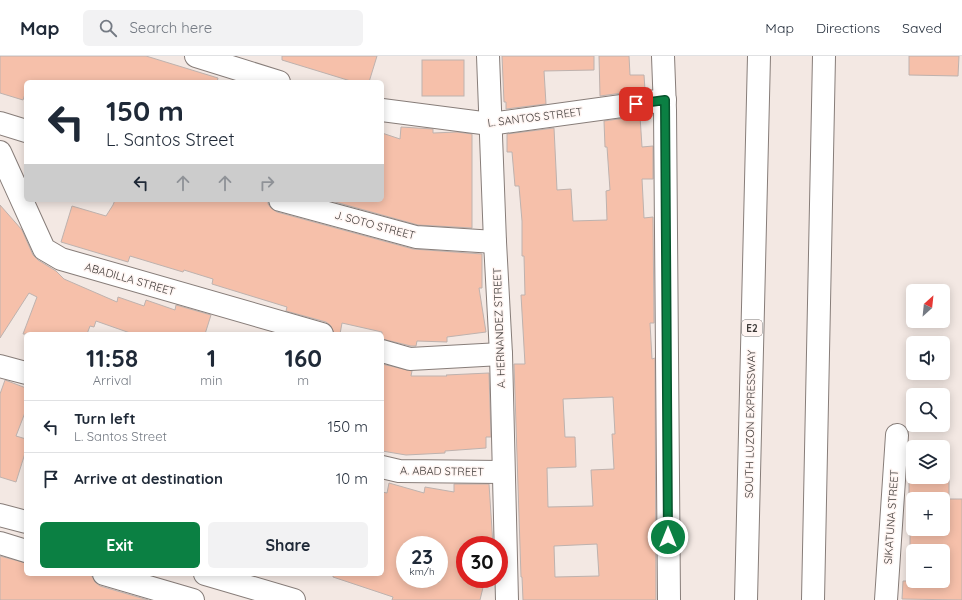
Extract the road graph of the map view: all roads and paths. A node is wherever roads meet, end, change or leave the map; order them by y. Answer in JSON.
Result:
{"nodes":[{"id":1,"x":196,"y":56,"type":"edge"},
{"id":2,"x":488,"y":56,"type":"edge"},
{"id":3,"x":663,"y":56,"type":"edge"},
{"id":4,"x":759,"y":56,"type":"edge"},
{"id":5,"x":824,"y":56,"type":"edge"},
{"id":6,"x":273,"y":80,"type":"edge"},
{"id":7,"x":665,"y":100,"type":"junction"},
{"id":8,"x":384,"y":110,"type":"edge"},
{"id":9,"x":0,"y":124,"type":"edge"},
{"id":10,"x":490,"y":124,"type":"junction"},
{"id":11,"x":24,"y":130,"type":"edge"},
{"id":12,"x":0,"y":152,"type":"edge"},
{"id":13,"x":287,"y":202,"type":"edge"},
{"id":14,"x":495,"y":242,"type":"junction"},
{"id":15,"x":315,"y":332,"type":"edge"},
{"id":16,"x":384,"y":352,"type":"edge"},
{"id":17,"x":501,"y":354,"type":"junction"},
{"id":18,"x":0,"y":366,"type":"edge"},
{"id":19,"x":24,"y":372,"type":"edge"},
{"id":20,"x":897,"y":435,"type":"dead end"},
{"id":21,"x":384,"y":467,"type":"edge"},
{"id":22,"x":503,"y":472,"type":"junction"},
{"id":23,"x":0,"y":515,"type":"edge"},
{"id":24,"x":24,"y":521,"type":"edge"},
{"id":25,"x":0,"y":543,"type":"edge"},
{"id":26,"x":24,"y":550,"type":"edge"},
{"id":27,"x":111,"y":576,"type":"edge"},
{"id":28,"x":212,"y":576,"type":"edge"},
{"id":29,"x":193,"y":600,"type":"edge"},
{"id":30,"x":294,"y":600,"type":"edge"},
{"id":31,"x":506,"y":600,"type":"edge"},
{"id":32,"x":669,"y":600,"type":"edge"},
{"id":33,"x":746,"y":600,"type":"edge"},
{"id":34,"x":813,"y":600,"type":"edge"},
{"id":35,"x":886,"y":600,"type":"edge"}],
"edges":[{"from":1,"to":6,"type":"main road"},
{"from":2,"to":10,"type":"main road","name":"A. HERNANDEZ STREET"},
{"from":3,"to":7,"type":"main road"},
{"from":4,"to":33,"type":"main road","name":"SOUTH LUZON EXPRESSWAY","number":"E2"},
{"from":5,"to":34,"type":"main road"},
{"from":7,"to":10,"type":"main road","name":"L. SANTOS STREET"},
{"from":7,"to":32,"type":"main road"},
{"from":8,"to":10,"type":"main road","name":"L. SANTOS STREET"},
{"from":9,"to":11,"type":"main road"},
{"from":10,"to":14,"type":"main road","name":"A. HERNANDEZ STREET"},
{"from":12,"to":15,"type":"main road","name":"ABADILLA STREET"},
{"from":13,"to":14,"type":"main road","name":"J. SOTO STREET"},
{"from":14,"to":17,"type":"main road","name":"A. HERNANDEZ STREET"},
{"from":16,"to":17,"type":"main road"},
{"from":17,"to":22,"type":"main road","name":"A. HERNANDEZ STREET"},
{"from":18,"to":19,"type":"main road"},
{"from":20,"to":35,"type":"main road","name":"SIKATUNA STREET"},
{"from":21,"to":22,"type":"main road","name":"A. ABAD STREET"},
{"from":22,"to":31,"type":"main road","name":"A. HERNANDEZ STREET"},
{"from":23,"to":24,"type":"main road"},
{"from":25,"to":26,"type":"main road"},
{"from":27,"to":29,"type":"main road"},
{"from":28,"to":30,"type":"main road"}]}
